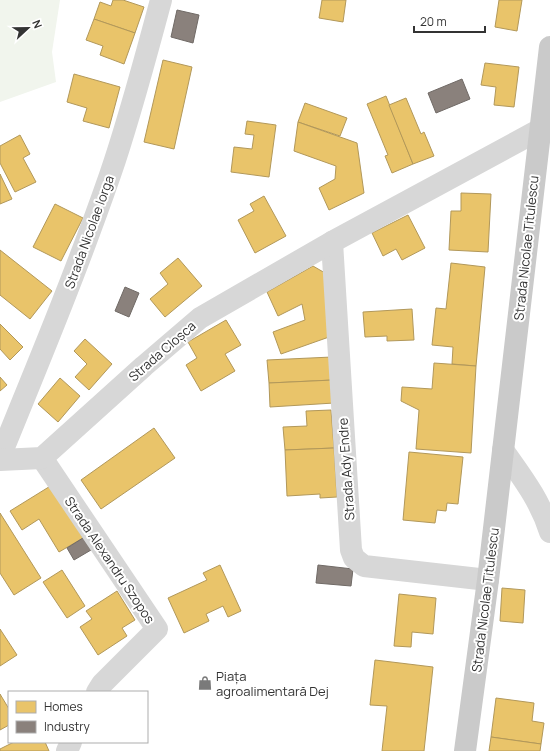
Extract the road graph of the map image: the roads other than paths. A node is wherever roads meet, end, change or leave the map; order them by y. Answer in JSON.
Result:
{"nodes":[{"id":1,"x":161,"y":0,"type":"edge"},
{"id":2,"x":550,"y":47,"type":"edge"},
{"id":3,"x":539,"y":130,"type":"junction"},
{"id":4,"x":332,"y":242,"type":"junction"},
{"id":5,"x":503,"y":450,"type":"junction"},
{"id":6,"x":0,"y":457,"type":"edge"},
{"id":7,"x":42,"y":458,"type":"junction"},
{"id":8,"x":0,"y":460,"type":"edge"},
{"id":9,"x":550,"y":532,"type":"edge"},
{"id":10,"x":488,"y":580,"type":"junction"},
{"id":11,"x":98,"y":691,"type":"edge"},
{"id":12,"x":465,"y":751,"type":"edge"}],
"edges":[{"from":1,"to":6,"type":"street","name":"Strada Nicolae Iorga"},
{"from":2,"to":3,"type":"main road","name":"Strada Nicolae Titulescu"},
{"from":3,"to":4,"type":"street","name":"Strada Cloșca"},
{"from":3,"to":5,"type":"main road","name":"Strada Nicolae Titulescu"},
{"from":4,"to":7,"type":"street","name":"Strada Cloșca"},
{"from":4,"to":10,"type":"street","name":"Strada Ady Endre"},
{"from":5,"to":9,"type":"street"},
{"from":5,"to":10,"type":"main road","name":"Strada Nicolae Titulescu"},
{"from":7,"to":8,"type":"street"},
{"from":7,"to":11,"type":"street","name":"Strada Alexandru Szopos"},
{"from":10,"to":12,"type":"main road","name":"Strada Nicolae Titulescu"}]}
